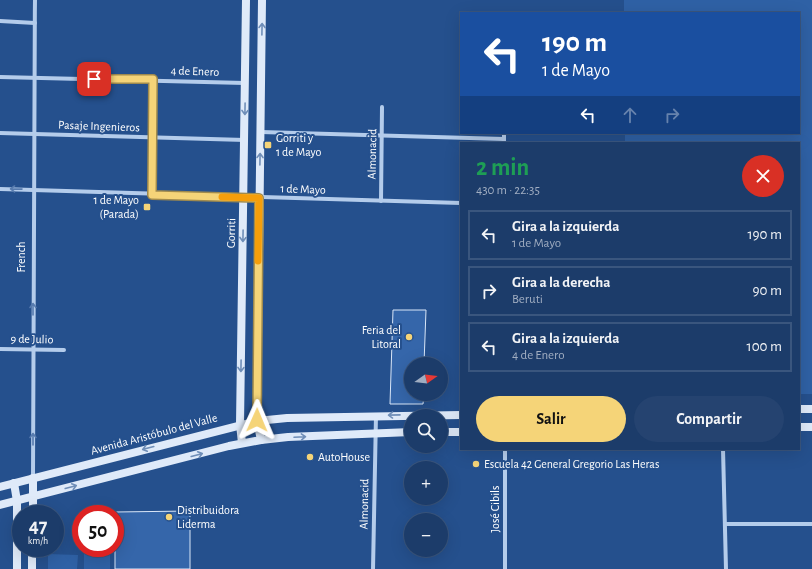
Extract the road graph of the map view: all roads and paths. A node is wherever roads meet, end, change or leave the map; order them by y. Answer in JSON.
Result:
{"nodes":[{"id":1,"x":35,"y":0,"type":"edge"},
{"id":2,"x":246,"y":0,"type":"edge"},
{"id":3,"x":262,"y":0,"type":"edge"},
{"id":4,"x":0,"y":21,"type":"edge"},
{"id":5,"x":35,"y":23,"type":"junction"},
{"id":6,"x":0,"y":77,"type":"edge"},
{"id":7,"x":36,"y":78,"type":"junction"},
{"id":8,"x":153,"y":79,"type":"junction"},
{"id":9,"x":246,"y":83,"type":"junction"},
{"id":10,"x":382,"y":107,"type":"dead end"},
{"id":11,"x":260,"y":132,"type":"junction"},
{"id":12,"x":0,"y":133,"type":"edge"},
{"id":13,"x":34,"y":134,"type":"junction"},
{"id":14,"x":382,"y":136,"type":"junction"},
{"id":15,"x":153,"y":138,"type":"junction"},
{"id":16,"x":245,"y":140,"type":"junction"},
{"id":17,"x":504,"y":141,"type":"edge"},
{"id":18,"x":0,"y":189,"type":"edge"},
{"id":19,"x":32,"y":190,"type":"junction"},
{"id":20,"x":152,"y":195,"type":"junction"},
{"id":21,"x":243,"y":197,"type":"junction"},
{"id":22,"x":259,"y":198,"type":"junction"},
{"id":23,"x":381,"y":201,"type":"junction"},
{"id":24,"x":460,"y":203,"type":"edge"},
{"id":25,"x":0,"y":349,"type":"edge"},
{"id":26,"x":33,"y":350,"type":"junction"},
{"id":27,"x":64,"y":350,"type":"dead end"},
{"id":28,"x":800,"y":409,"type":"edge"},
{"id":29,"x":812,"y":409,"type":"edge"},
{"id":30,"x":376,"y":415,"type":"junction"},
{"id":31,"x":460,"y":415,"type":"edge"},
{"id":32,"x":257,"y":420,"type":"junction"},
{"id":33,"x":240,"y":424,"type":"junction"},
{"id":34,"x":800,"y":427,"type":"edge"},
{"id":35,"x":812,"y":427,"type":"edge"},
{"id":36,"x":404,"y":432,"type":"edge"},
{"id":37,"x":448,"y":432,"type":"edge"},
{"id":38,"x":460,"y":432,"type":"edge"},
{"id":39,"x":375,"y":433,"type":"junction"},
{"id":40,"x":261,"y":440,"type":"junction"},
{"id":41,"x":242,"y":443,"type":"junction"},
{"id":42,"x":505,"y":450,"type":"edge"},
{"id":43,"x":723,"y":450,"type":"edge"},
{"id":44,"x":33,"y":478,"type":"junction"},
{"id":45,"x":14,"y":483,"type":"junction"},
{"id":46,"x":0,"y":487,"type":"edge"},
{"id":47,"x":33,"y":497,"type":"junction"},
{"id":48,"x":17,"y":501,"type":"junction"},
{"id":49,"x":0,"y":505,"type":"edge"},
{"id":50,"x":33,"y":505,"type":"edge"},
{"id":51,"x":725,"y":524,"type":"junction"},
{"id":52,"x":812,"y":524,"type":"edge"},
{"id":53,"x":32,"y":557,"type":"edge"},
{"id":54,"x":17,"y":569,"type":"edge"},
{"id":55,"x":32,"y":569,"type":"edge"},
{"id":56,"x":374,"y":569,"type":"edge"},
{"id":57,"x":505,"y":569,"type":"edge"},
{"id":58,"x":726,"y":569,"type":"edge"}],
"edges":[{"from":1,"to":5,"type":"street","name":"French"},
{"from":2,"to":9,"type":"main road","name":"Gorriti"},
{"from":11,"to":3,"type":"main road","one_way":true},
{"from":4,"to":5,"type":"street"},
{"from":5,"to":7,"type":"street","name":"French"},
{"from":6,"to":7,"type":"street","name":"4 de Enero"},
{"from":7,"to":8,"type":"street","name":"4 de Enero"},
{"from":7,"to":13,"type":"street","name":"French"},
{"from":8,"to":9,"type":"street","name":"4 de Enero"},
{"from":8,"to":15,"type":"street"},
{"from":9,"to":16,"type":"main road","name":"Gorriti","one_way":true},
{"from":10,"to":14,"type":"street","name":"Almonacid"},
{"from":11,"to":14,"type":"street"},
{"from":22,"to":11,"type":"main road","one_way":true},
{"from":12,"to":13,"type":"street","name":"Pasaje Ingenieros"},
{"from":13,"to":15,"type":"street","name":"Pasaje Ingenieros"},
{"from":13,"to":19,"type":"street","name":"French"},
{"from":14,"to":17,"type":"street"},
{"from":14,"to":23,"type":"street","name":"Almonacid"},
{"from":15,"to":16,"type":"street","name":"Pasaje Ingenieros"},
{"from":15,"to":20,"type":"street"},
{"from":16,"to":21,"type":"main road","name":"Gorriti"},
{"from":19,"to":18,"type":"street","name":"1 de Mayo","one_way":true},
{"from":19,"to":20,"type":"street","name":"1 de Mayo"},
{"from":26,"to":19,"type":"street","name":"French","one_way":true},
{"from":20,"to":21,"type":"street","name":"1 de Mayo"},
{"from":21,"to":22,"type":"street","name":"1 de Mayo"},
{"from":21,"to":33,"type":"main road","name":"Gorriti","one_way":true},
{"from":22,"to":23,"type":"street","name":"1 de Mayo"},
{"from":22,"to":32,"type":"main road"},
{"from":23,"to":24,"type":"street","name":"1 de Mayo"},
{"from":25,"to":26,"type":"street","name":"9 de Julio"},
{"from":26,"to":27,"type":"street","name":"9 de Julio"},
{"from":44,"to":26,"type":"street","name":"French","one_way":true},
{"from":28,"to":29,"type":"main road"},
{"from":31,"to":30,"type":"main road","name":"Avenida Aristóbulo del Valle","one_way":true},
{"from":30,"to":32,"type":"main road","name":"Avenida Aristóbulo del Valle"},
{"from":30,"to":39,"type":"street","name":"Almonacid"},
{"from":32,"to":33,"type":"main road","name":"Avenida Aristóbulo del Valle"},
{"from":32,"to":40,"type":"main road"},
{"from":33,"to":41,"type":"main road","name":"Gorriti"},
{"from":33,"to":44,"type":"main road","name":"Avenida Aristóbulo del Valle","one_way":true},
{"from":34,"to":35,"type":"main road"},
{"from":36,"to":39,"type":"main road"},
{"from":37,"to":38,"type":"main road"},
{"from":40,"to":39,"type":"main road","one_way":true},
{"from":39,"to":56,"type":"street","name":"Almonacid"},
{"from":40,"to":41,"type":"main road"},
{"from":47,"to":41,"type":"main road","one_way":true},
{"from":42,"to":57,"type":"street","name":"José Cibils"},
{"from":43,"to":51,"type":"street"},
{"from":44,"to":45,"type":"main road","name":"Avenida Aristóbulo del Valle"},
{"from":44,"to":47,"type":"main road","name":"French"},
{"from":45,"to":46,"type":"main road","name":"Avenida Aristóbulo del Valle"},
{"from":45,"to":48,"type":"main road"},
{"from":47,"to":48,"type":"main road"},
{"from":47,"to":50,"type":"main road","name":"French"},
{"from":48,"to":49,"type":"main road"},
{"from":48,"to":54,"type":"main road"},
{"from":51,"to":52,"type":"street"},
{"from":51,"to":58,"type":"street"},
{"from":53,"to":55,"type":"main road"}]}
